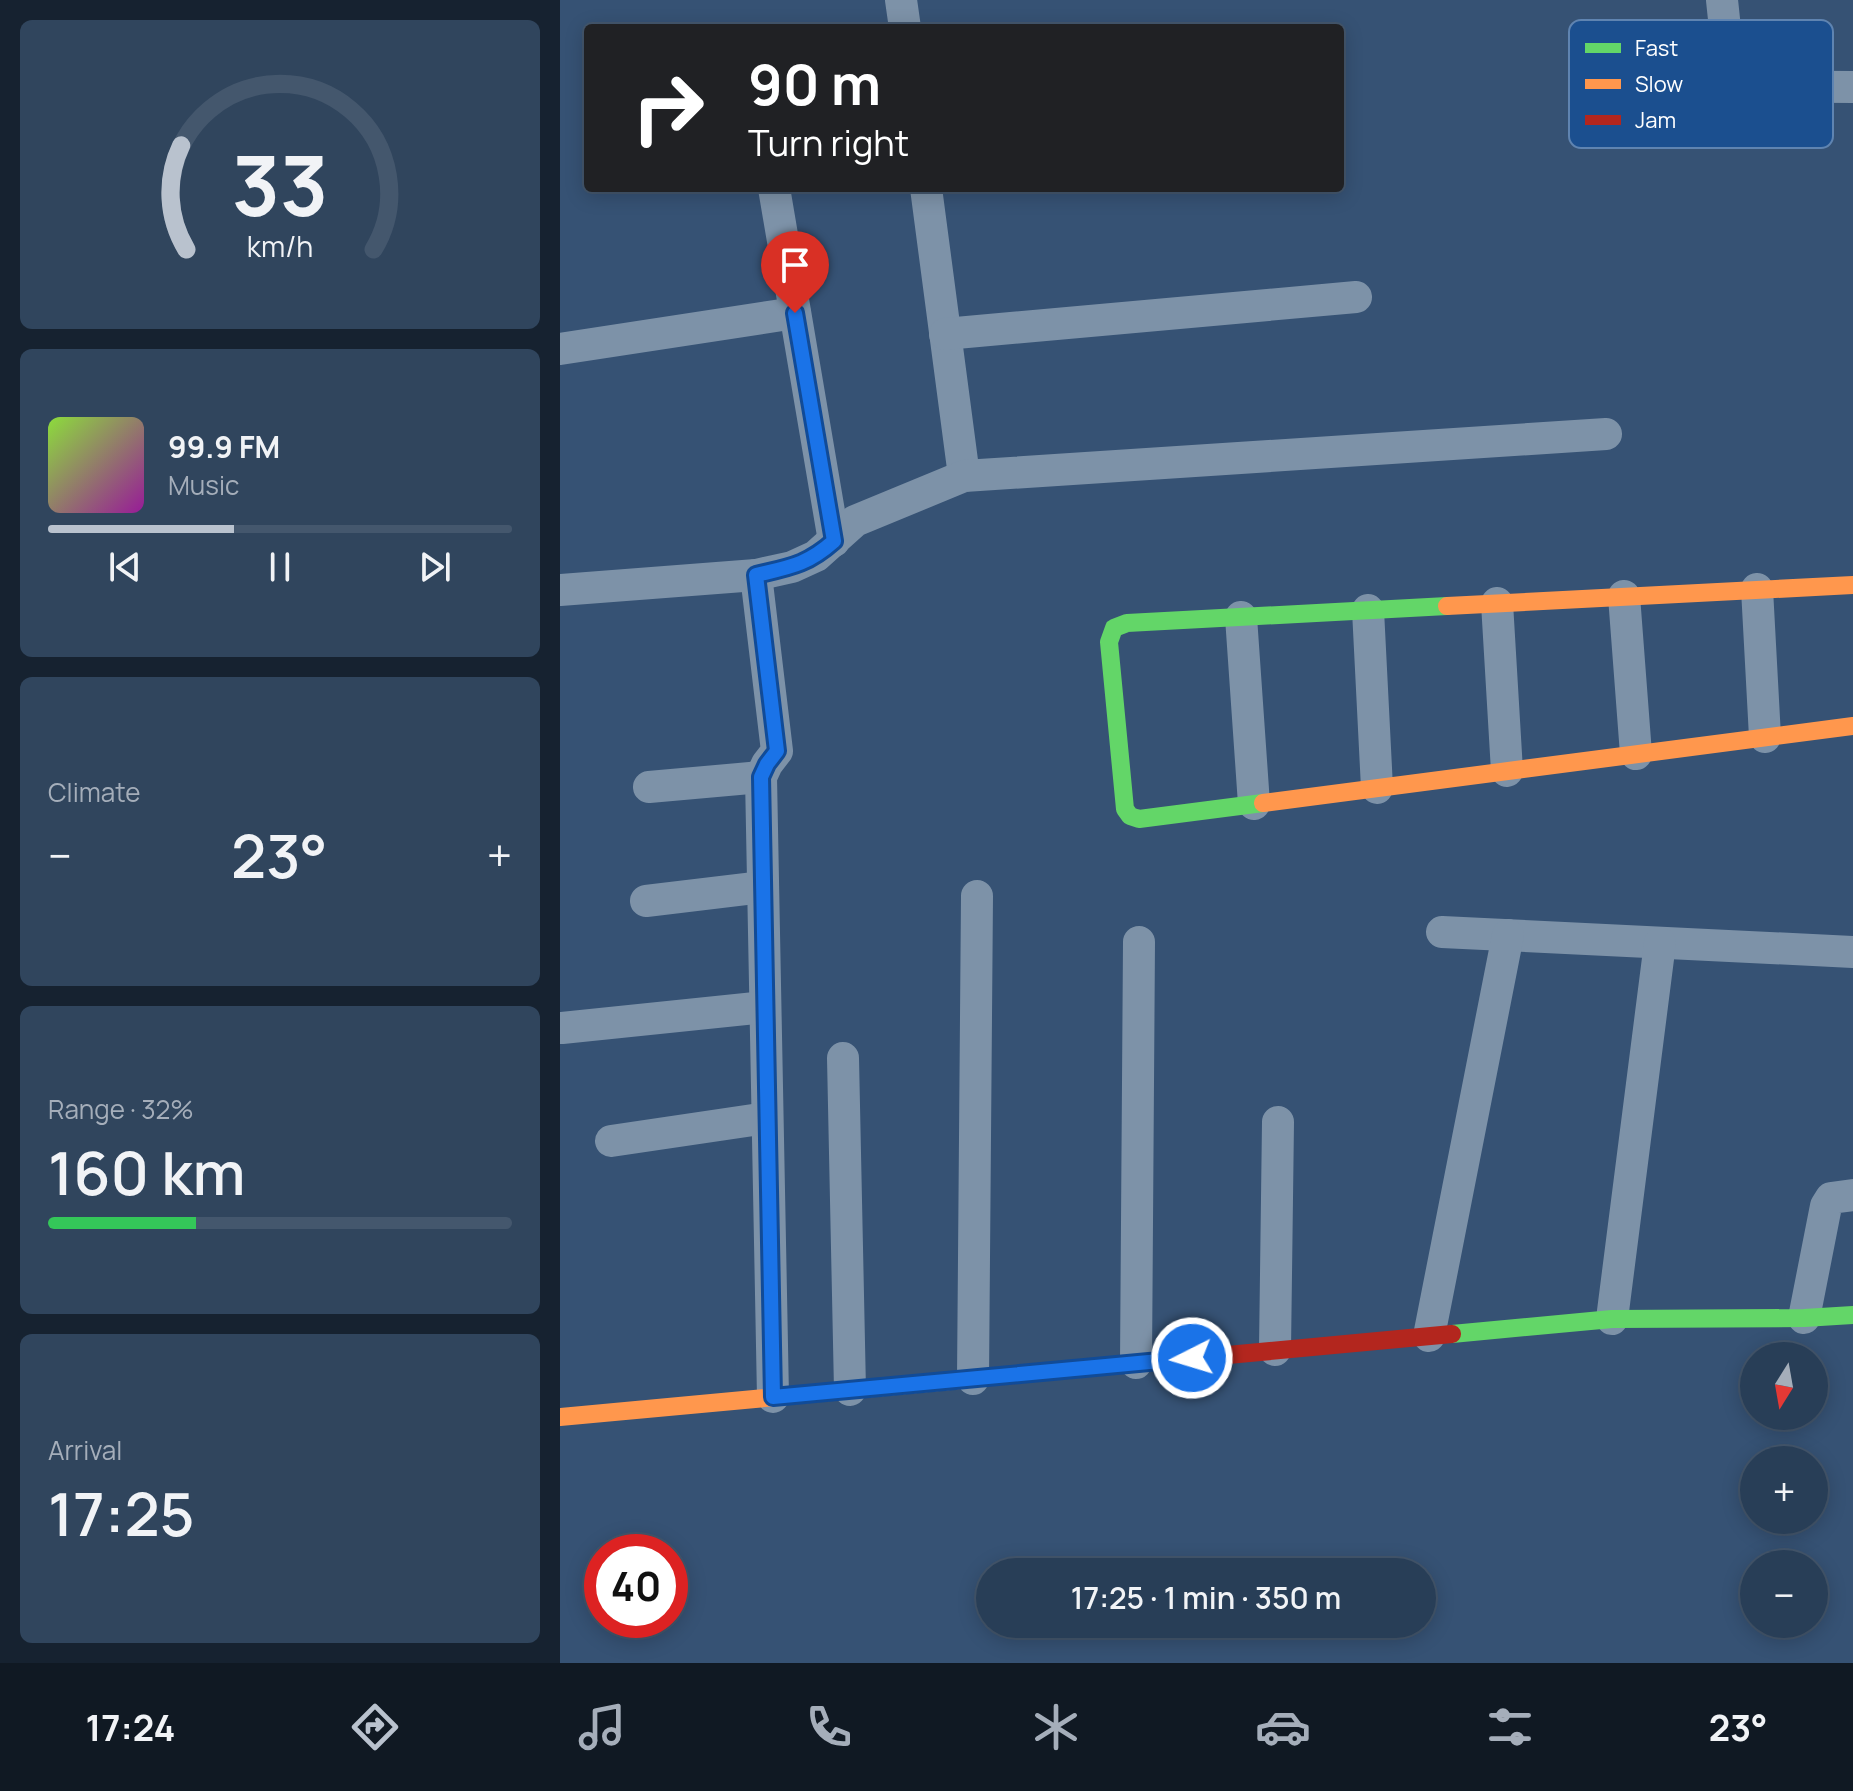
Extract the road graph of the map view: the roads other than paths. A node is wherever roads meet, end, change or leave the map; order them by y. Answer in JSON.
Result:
{"nodes":[{"id":1,"x":901,"y":0,"type":"edge"},
{"id":2,"x":1722,"y":0,"type":"edge"},
{"id":3,"x":1724,"y":20,"type":"edge"},
{"id":4,"x":904,"y":24,"type":"edge"},
{"id":5,"x":1833,"y":87,"type":"edge"},
{"id":6,"x":1853,"y":87,"type":"edge"},
{"id":7,"x":775,"y":192,"type":"edge"},
{"id":8,"x":927,"y":192,"type":"edge"},
{"id":9,"x":1356,"y":297,"type":"dead end"},
{"id":10,"x":795,"y":313,"type":"junction"},
{"id":11,"x":945,"y":334,"type":"junction"},
{"id":12,"x":560,"y":349,"type":"edge"},
{"id":13,"x":1606,"y":434,"type":"dead end"},
{"id":14,"x":964,"y":476,"type":"junction"},
{"id":15,"x":834,"y":541,"type":"junction"},
{"id":16,"x":756,"y":575,"type":"junction"},
{"id":17,"x":1853,"y":585,"type":"edge"},
{"id":18,"x":1757,"y":589,"type":"junction"},
{"id":19,"x":560,"y":590,"type":"edge"},
{"id":20,"x":1624,"y":596,"type":"junction"},
{"id":21,"x":1497,"y":603,"type":"junction"},
{"id":22,"x":1368,"y":610,"type":"junction"},
{"id":23,"x":1241,"y":617,"type":"junction"},
{"id":24,"x":1853,"y":726,"type":"edge"},
{"id":25,"x":1765,"y":737,"type":"junction"},
{"id":26,"x":1636,"y":754,"type":"junction"},
{"id":27,"x":1507,"y":771,"type":"junction"},
{"id":28,"x":761,"y":777,"type":"junction"},
{"id":29,"x":649,"y":787,"type":"dead end"},
{"id":30,"x":1377,"y":788,"type":"junction"},
{"id":31,"x":1254,"y":804,"type":"junction"},
{"id":32,"x":763,"y":887,"type":"junction"},
{"id":33,"x":977,"y":896,"type":"dead end"},
{"id":34,"x":646,"y":901,"type":"dead end"},
{"id":35,"x":1442,"y":932,"type":"dead end"},
{"id":36,"x":1508,"y":935,"type":"junction"},
{"id":37,"x":1139,"y":942,"type":"dead end"},
{"id":38,"x":1660,"y":943,"type":"junction"},
{"id":39,"x":1853,"y":952,"type":"edge"},
{"id":40,"x":765,"y":1007,"type":"junction"},
{"id":41,"x":562,"y":1028,"type":"dead end"},
{"id":42,"x":843,"y":1058,"type":"dead end"},
{"id":43,"x":767,"y":1118,"type":"junction"},
{"id":44,"x":1278,"y":1122,"type":"dead end"},
{"id":45,"x":611,"y":1141,"type":"dead end"},
{"id":46,"x":1853,"y":1195,"type":"edge"},
{"id":47,"x":1853,"y":1315,"type":"edge"},
{"id":48,"x":1804,"y":1318,"type":"junction"},
{"id":49,"x":1612,"y":1319,"type":"junction"},
{"id":50,"x":1429,"y":1336,"type":"junction"},
{"id":51,"x":1275,"y":1350,"type":"junction"},
{"id":52,"x":1136,"y":1363,"type":"junction"},
{"id":53,"x":973,"y":1379,"type":"junction"},
{"id":54,"x":850,"y":1390,"type":"junction"},
{"id":55,"x":773,"y":1397,"type":"junction"},
{"id":56,"x":560,"y":1417,"type":"edge"}],
"edges":[{"from":1,"to":4,"type":"street"},
{"from":2,"to":3,"type":"street"},
{"from":5,"to":6,"type":"street"},
{"from":7,"to":10,"type":"street"},
{"from":8,"to":11,"type":"street"},
{"from":9,"to":11,"type":"street"},
{"from":10,"to":12,"type":"street"},
{"from":10,"to":15,"type":"street"},
{"from":11,"to":14,"type":"street"},
{"from":13,"to":14,"type":"street"},
{"from":14,"to":15,"type":"street"},
{"from":15,"to":16,"type":"street"},
{"from":16,"to":19,"type":"street"},
{"from":16,"to":28,"type":"street"},
{"from":17,"to":18,"type":"street"},
{"from":18,"to":20,"type":"street"},
{"from":18,"to":25,"type":"street"},
{"from":20,"to":21,"type":"street"},
{"from":20,"to":26,"type":"street"},
{"from":21,"to":22,"type":"street"},
{"from":21,"to":27,"type":"street"},
{"from":22,"to":23,"type":"street"},
{"from":22,"to":30,"type":"street"},
{"from":23,"to":31,"type":"street"},
{"from":23,"to":31,"type":"street"},
{"from":24,"to":25,"type":"street"},
{"from":25,"to":26,"type":"street"},
{"from":26,"to":27,"type":"street"},
{"from":27,"to":30,"type":"street"},
{"from":28,"to":29,"type":"street"},
{"from":28,"to":32,"type":"street"},
{"from":30,"to":31,"type":"street"},
{"from":32,"to":34,"type":"street"},
{"from":32,"to":40,"type":"street"},
{"from":33,"to":53,"type":"street"},
{"from":35,"to":36,"type":"street"},
{"from":36,"to":38,"type":"street"},
{"from":36,"to":50,"type":"street"},
{"from":37,"to":52,"type":"street"},
{"from":38,"to":39,"type":"street"},
{"from":38,"to":49,"type":"street"},
{"from":40,"to":41,"type":"street"},
{"from":40,"to":43,"type":"street"},
{"from":42,"to":54,"type":"street"},
{"from":43,"to":45,"type":"street"},
{"from":43,"to":55,"type":"street"},
{"from":44,"to":51,"type":"street"},
{"from":46,"to":48,"type":"street"},
{"from":47,"to":48,"type":"street"},
{"from":48,"to":49,"type":"street"},
{"from":49,"to":50,"type":"street"},
{"from":50,"to":51,"type":"street"},
{"from":51,"to":52,"type":"street"},
{"from":52,"to":53,"type":"street"},
{"from":53,"to":54,"type":"street"},
{"from":54,"to":55,"type":"street"},
{"from":55,"to":56,"type":"street"}]}
